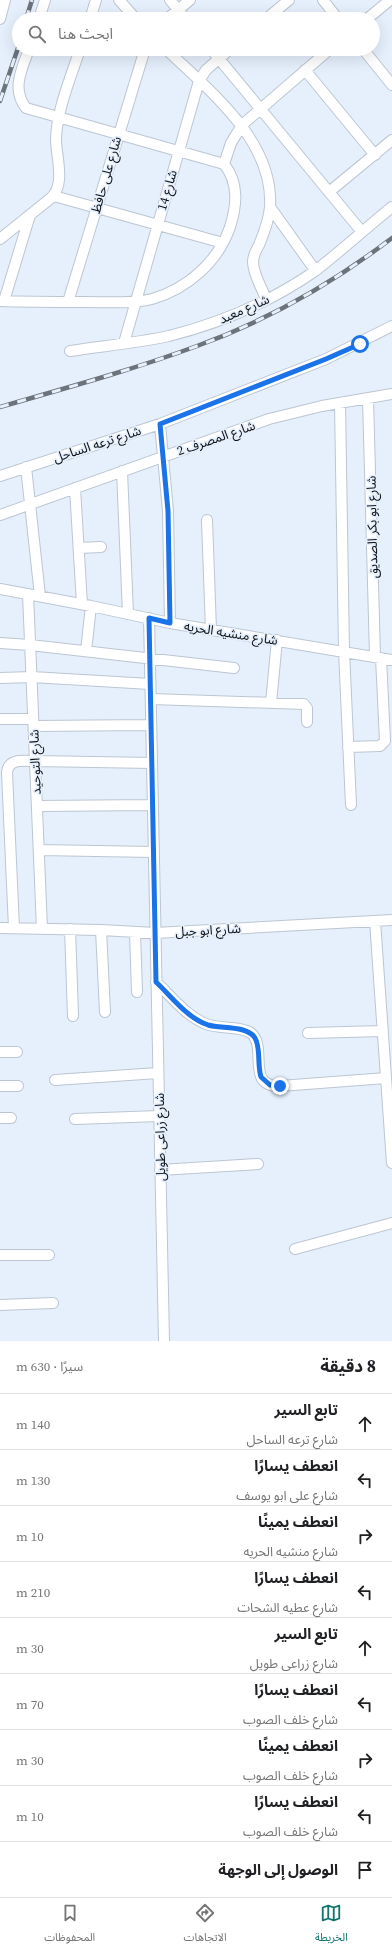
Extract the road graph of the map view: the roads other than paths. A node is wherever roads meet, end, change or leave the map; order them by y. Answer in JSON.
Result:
{"nodes":[{"id":1,"x":5,"y":0,"type":"edge"},
{"id":2,"x":45,"y":0,"type":"edge"},
{"id":3,"x":96,"y":0,"type":"edge"},
{"id":4,"x":119,"y":0,"type":"edge"},
{"id":5,"x":170,"y":0,"type":"edge"},
{"id":6,"x":190,"y":0,"type":"edge"},
{"id":7,"x":289,"y":0,"type":"edge"},
{"id":8,"x":322,"y":0,"type":"edge"},
{"id":9,"x":390,"y":0,"type":"edge"},
{"id":10,"x":178,"y":9,"type":"junction"},
{"id":11,"x":41,"y":12,"type":"edge"},
{"id":12,"x":92,"y":12,"type":"edge"},
{"id":13,"x":130,"y":12,"type":"edge"},
{"id":14,"x":175,"y":12,"type":"edge"},
{"id":15,"x":180,"y":12,"type":"edge"},
{"id":16,"x":274,"y":12,"type":"edge"},
{"id":17,"x":332,"y":12,"type":"edge"},
{"id":18,"x":375,"y":12,"type":"edge"},
{"id":19,"x":0,"y":19,"type":"edge"},
{"id":20,"x":27,"y":56,"type":"edge"},
{"id":21,"x":78,"y":56,"type":"edge"},
{"id":22,"x":143,"y":56,"type":"edge"},
{"id":23,"x":173,"y":56,"type":"edge"},
{"id":24,"x":221,"y":56,"type":"edge"},
{"id":25,"x":322,"y":56,"type":"edge"},
{"id":26,"x":369,"y":56,"type":"edge"},
{"id":27,"x":219,"y":58,"type":"junction"},
{"id":28,"x":305,"y":70,"type":"junction"},
{"id":29,"x":199,"y":81,"type":"junction"},
{"id":30,"x":392,"y":85,"type":"edge"},
{"id":31,"x":260,"y":108,"type":"junction"},
{"id":32,"x":59,"y":118,"type":"junction"},
{"id":33,"x":242,"y":125,"type":"junction"},
{"id":34,"x":118,"y":134,"type":"junction"},
{"id":35,"x":392,"y":140,"type":"edge"},
{"id":36,"x":179,"y":151,"type":"junction"},
{"id":37,"x":375,"y":155,"type":"junction"},
{"id":38,"x":224,"y":164,"type":"junction"},
{"id":39,"x":329,"y":192,"type":"junction"},
{"id":40,"x":54,"y":196,"type":"junction"},
{"id":41,"x":96,"y":207,"type":"junction"},
{"id":42,"x":270,"y":207,"type":"junction"},
{"id":43,"x":392,"y":207,"type":"edge"},
{"id":44,"x":30,"y":215,"type":"junction"},
{"id":45,"x":158,"y":224,"type":"junction"},
{"id":46,"x":362,"y":232,"type":"junction"},
{"id":47,"x":0,"y":239,"type":"edge"},
{"id":48,"x":223,"y":243,"type":"junction"},
{"id":49,"x":315,"y":270,"type":"junction"},
{"id":50,"x":266,"y":299,"type":"junction"},
{"id":51,"x":2,"y":301,"type":"edge"},
{"id":52,"x":68,"y":302,"type":"junction"},
{"id":53,"x":135,"y":302,"type":"junction"},
{"id":54,"x":392,"y":326,"type":"edge"},
{"id":55,"x":124,"y":343,"type":"junction"},
{"id":56,"x":70,"y":352,"type":"dead end"},
{"id":57,"x":392,"y":394,"type":"edge"},
{"id":58,"x":368,"y":398,"type":"junction"},
{"id":59,"x":340,"y":403,"type":"junction"},
{"id":60,"x":160,"y":424,"type":"junction"},
{"id":61,"x":164,"y":456,"type":"junction"},
{"id":62,"x":26,"y":467,"type":"junction"},
{"id":63,"x":122,"y":471,"type":"junction"},
{"id":64,"x":0,"y":476,"type":"edge"},
{"id":65,"x":75,"y":488,"type":"junction"},
{"id":66,"x":30,"y":504,"type":"junction"},
{"id":67,"x":0,"y":515,"type":"edge"},
{"id":68,"x":208,"y":520,"type":"dead end"},
{"id":69,"x":101,"y":547,"type":"dead end"},
{"id":70,"x":79,"y":548,"type":"junction"},
{"id":71,"x":0,"y":589,"type":"edge"},
{"id":72,"x":28,"y":594,"type":"junction"},
{"id":73,"x":40,"y":596,"type":"junction"},
{"id":74,"x":86,"y":605,"type":"junction"},
{"id":75,"x":128,"y":614,"type":"junction"},
{"id":76,"x":149,"y":618,"type":"junction"},
{"id":77,"x":170,"y":623,"type":"junction"},
{"id":78,"x":211,"y":630,"type":"junction"},
{"id":79,"x":277,"y":640,"type":"junction"},
{"id":80,"x":0,"y":644,"type":"edge"},
{"id":81,"x":30,"y":644,"type":"junction"},
{"id":82,"x":86,"y":651,"type":"junction"},
{"id":83,"x":344,"y":651,"type":"junction"},
{"id":84,"x":378,"y":657,"type":"junction"},
{"id":85,"x":150,"y":659,"type":"junction"},
{"id":86,"x":392,"y":660,"type":"edge"},
{"id":87,"x":234,"y":668,"type":"dead end"},
{"id":88,"x":32,"y":677,"type":"junction"},
{"id":89,"x":0,"y":678,"type":"edge"},
{"id":90,"x":150,"y":684,"type":"junction"},
{"id":91,"x":150,"y":699,"type":"junction"},
{"id":92,"x":271,"y":703,"type":"junction"},
{"id":93,"x":0,"y":719,"type":"edge"},
{"id":94,"x":34,"y":722,"type":"junction"},
{"id":95,"x":307,"y":722,"type":"dead end"},
{"id":96,"x":151,"y":724,"type":"junction"},
{"id":97,"x":348,"y":748,"type":"junction"},
{"id":98,"x":35,"y":760,"type":"junction"},
{"id":99,"x":152,"y":763,"type":"junction"},
{"id":100,"x":153,"y":805,"type":"junction"},
{"id":101,"x":351,"y":805,"type":"dead end"},
{"id":102,"x":37,"y":806,"type":"junction"},
{"id":103,"x":39,"y":850,"type":"junction"},
{"id":104,"x":154,"y":852,"type":"junction"},
{"id":105,"x":392,"y":920,"type":"edge"},
{"id":106,"x":375,"y":921,"type":"junction"},
{"id":107,"x":0,"y":928,"type":"edge"},
{"id":108,"x":14,"y":928,"type":"junction"},
{"id":109,"x":42,"y":929,"type":"junction"},
{"id":110,"x":70,"y":930,"type":"junction"},
{"id":111,"x":101,"y":930,"type":"junction"},
{"id":112,"x":135,"y":933,"type":"junction"},
{"id":113,"x":155,"y":934,"type":"junction"},
{"id":114,"x":156,"y":982,"type":"junction"},
{"id":115,"x":137,"y":992,"type":"dead end"},
{"id":116,"x":105,"y":1012,"type":"dead end"},
{"id":117,"x":73,"y":1016,"type":"dead end"},
{"id":118,"x":383,"y":1031,"type":"junction"},
{"id":119,"x":308,"y":1033,"type":"dead end"},
{"id":120,"x":0,"y":1052,"type":"edge"},
{"id":121,"x":17,"y":1052,"type":"dead end"},
{"id":122,"x":158,"y":1072,"type":"junction"},
{"id":123,"x":386,"y":1078,"type":"junction"},
{"id":124,"x":55,"y":1080,"type":"dead end"},
{"id":125,"x":0,"y":1086,"type":"edge"},
{"id":126,"x":18,"y":1086,"type":"dead end"},
{"id":127,"x":159,"y":1116,"type":"junction"},
{"id":128,"x":0,"y":1118,"type":"edge"},
{"id":129,"x":11,"y":1118,"type":"dead end"},
{"id":130,"x":75,"y":1119,"type":"dead end"},
{"id":131,"x":392,"y":1163,"type":"edge"},
{"id":132,"x":258,"y":1164,"type":"dead end"},
{"id":133,"x":160,"y":1170,"type":"junction"},
{"id":134,"x":392,"y":1223,"type":"edge"},
{"id":135,"x":295,"y":1249,"type":"dead end"},
{"id":136,"x":0,"y":1255,"type":"edge"},
{"id":137,"x":49,"y":1255,"type":"dead end"},
{"id":138,"x":53,"y":1303,"type":"dead end"},
{"id":139,"x":0,"y":1305,"type":"edge"},
{"id":140,"x":164,"y":1341,"type":"edge"}],
"edges":[{"from":1,"to":19,"type":"street"},
{"from":2,"to":11,"type":"street"},
{"from":3,"to":12,"type":"street"},
{"from":4,"to":13,"type":"street"},
{"from":5,"to":10,"type":"street"},
{"from":6,"to":10,"type":"street"},
{"from":7,"to":16,"type":"street"},
{"from":8,"to":17,"type":"street"},
{"from":9,"to":18,"type":"street"},
{"from":10,"to":14,"type":"street"},
{"from":10,"to":15,"type":"street"},
{"from":20,"to":32,"type":"street"},
{"from":21,"to":32,"type":"street"},
{"from":22,"to":34,"type":"street","name":"شارع على حافظ"},
{"from":23,"to":29,"type":"street"},
{"from":24,"to":27,"type":"street","name":"شارع 14"},
{"from":25,"to":28,"type":"street"},
{"from":26,"to":30,"type":"street"},
{"from":27,"to":29,"type":"street","name":"شارع 14"},
{"from":27,"to":31,"type":"street"},
{"from":28,"to":31,"type":"street"},
{"from":28,"to":37,"type":"street"},
{"from":29,"to":33,"type":"street"},
{"from":29,"to":36,"type":"street","name":"شارع 14"},
{"from":31,"to":33,"type":"street"},
{"from":31,"to":39,"type":"street"},
{"from":32,"to":34,"type":"street"},
{"from":32,"to":40,"type":"street"},
{"from":33,"to":38,"type":"street"},
{"from":33,"to":42,"type":"street"},
{"from":34,"to":36,"type":"street"},
{"from":34,"to":41,"type":"street","name":"شارع على حافظ"},
{"from":35,"to":37,"type":"street"},
{"from":36,"to":38,"type":"street"},
{"from":36,"to":45,"type":"street","name":"شارع 14"},
{"from":37,"to":39,"type":"street"},
{"from":38,"to":48,"type":"street"},
{"from":39,"to":46,"type":"street"},
{"from":40,"to":41,"type":"street"},
{"from":40,"to":44,"type":"street"},
{"from":41,"to":45,"type":"street"},
{"from":41,"to":52,"type":"street","name":"شارع على حافظ"},
{"from":42,"to":49,"type":"street"},
{"from":42,"to":50,"type":"street"},
{"from":43,"to":46,"type":"street","name":"شارع معبد"},
{"from":44,"to":47,"type":"street"},
{"from":44,"to":51,"type":"street"},
{"from":45,"to":48,"type":"street"},
{"from":45,"to":53,"type":"street","name":"شارع 14"},
{"from":46,"to":49,"type":"street","name":"شارع معبد"},
{"from":48,"to":53,"type":"street"},
{"from":49,"to":50,"type":"street","name":"شارع معبد"},
{"from":50,"to":55,"type":"street","name":"شارع معبد"},
{"from":51,"to":52,"type":"street"},
{"from":52,"to":53,"type":"street"},
{"from":53,"to":55,"type":"street","name":"شارع 14"},
{"from":54,"to":60,"type":"street","name":"شارع ترعه الساحل"},
{"from":55,"to":56,"type":"street","name":"شارع معبد"},
{"from":57,"to":58,"type":"street","name":"شارع المصرف 2"},
{"from":58,"to":59,"type":"street","name":"شارع المصرف 2"},
{"from":58,"to":84,"type":"street","name":"شارع ابو بكر الصديق"},
{"from":59,"to":61,"type":"street","name":"شارع المصرف 2"},
{"from":59,"to":83,"type":"street"},
{"from":60,"to":61,"type":"street"},
{"from":60,"to":62,"type":"street","name":"شارع ترعه الساحل"},
{"from":61,"to":63,"type":"street","name":"شارع المصرف 2"},
{"from":61,"to":77,"type":"street"},
{"from":62,"to":64,"type":"street","name":"شارع ترعه الساحل"},
{"from":62,"to":66,"type":"street"},
{"from":63,"to":65,"type":"street","name":"شارع المصرف 2"},
{"from":63,"to":75,"type":"street"},
{"from":65,"to":66,"type":"street","name":"شارع المصرف 2"},
{"from":65,"to":70,"type":"street"},
{"from":66,"to":67,"type":"street","name":"شارع المصرف 2"},
{"from":66,"to":73,"type":"street"},
{"from":68,"to":78,"type":"street"},
{"from":69,"to":70,"type":"street"},
{"from":70,"to":74,"type":"street"},
{"from":71,"to":72,"type":"street","name":"شارع منشيه الحريه"},
{"from":72,"to":73,"type":"street","name":"شارع منشيه الحريه"},
{"from":72,"to":81,"type":"street","name":"شارع التوحيد"},
{"from":73,"to":74,"type":"street","name":"شارع منشيه الحريه"},
{"from":74,"to":75,"type":"street","name":"شارع منشيه الحريه"},
{"from":74,"to":82,"type":"street"},
{"from":75,"to":76,"type":"street","name":"شارع منشيه الحريه"},
{"from":76,"to":77,"type":"street","name":"شارع منشيه الحريه"},
{"from":76,"to":85,"type":"street","name":"شارع زراعى طويل"},
{"from":77,"to":78,"type":"street","name":"شارع منشيه الحريه"},
{"from":78,"to":79,"type":"street","name":"شارع منشيه الحريه"},
{"from":79,"to":83,"type":"street","name":"شارع منشيه الحريه"},
{"from":79,"to":92,"type":"street"},
{"from":80,"to":81,"type":"street"},
{"from":81,"to":82,"type":"street"},
{"from":81,"to":88,"type":"street","name":"شارع التوحيد"},
{"from":82,"to":85,"type":"street"},
{"from":83,"to":84,"type":"street","name":"شارع منشيه الحريه"},
{"from":83,"to":97,"type":"street"},
{"from":84,"to":86,"type":"street","name":"شارع منشيه الحريه"},
{"from":84,"to":97,"type":"street","name":"شارع ابو بكر الصديق"},
{"from":85,"to":87,"type":"street"},
{"from":85,"to":90,"type":"street","name":"شارع زراعى طويل"},
{"from":88,"to":89,"type":"street"},
{"from":88,"to":90,"type":"street"},
{"from":88,"to":94,"type":"street","name":"شارع التوحيد"},
{"from":90,"to":91,"type":"street","name":"شارع زراعى طويل"},
{"from":91,"to":92,"type":"street"},
{"from":91,"to":96,"type":"street","name":"شارع زراعى طويل"},
{"from":92,"to":95,"type":"street"},
{"from":93,"to":94,"type":"street"},
{"from":94,"to":96,"type":"street"},
{"from":94,"to":98,"type":"street","name":"شارع التوحيد"},
{"from":96,"to":99,"type":"street","name":"شارع زراعى طويل"},
{"from":97,"to":101,"type":"street"},
{"from":98,"to":99,"type":"street"},
{"from":98,"to":102,"type":"street","name":"شارع التوحيد"},
{"from":98,"to":108,"type":"street"},
{"from":99,"to":100,"type":"street","name":"شارع زراعى طويل"},
{"from":100,"to":102,"type":"street"},
{"from":100,"to":104,"type":"street","name":"شارع زراعى طويل"},
{"from":102,"to":103,"type":"street","name":"شارع التوحيد"},
{"from":103,"to":104,"type":"street"},
{"from":103,"to":109,"type":"street","name":"شارع التوحيد"},
{"from":104,"to":113,"type":"street","name":"شارع زراعى طويل"},
{"from":105,"to":106,"type":"street","name":"شارع ابو جبل"},
{"from":106,"to":113,"type":"street","name":"شارع ابو جبل"},
{"from":106,"to":118,"type":"street"},
{"from":107,"to":108,"type":"street","name":"شارع ابو جبل"},
{"from":108,"to":109,"type":"street","name":"شارع ابو جبل"},
{"from":109,"to":110,"type":"street","name":"شارع ابو جبل"},
{"from":110,"to":111,"type":"street","name":"شارع ابو جبل"},
{"from":110,"to":117,"type":"street"},
{"from":111,"to":112,"type":"street","name":"شارع ابو جبل"},
{"from":111,"to":116,"type":"street"},
{"from":112,"to":113,"type":"street","name":"شارع ابو جبل"},
{"from":112,"to":115,"type":"street"},
{"from":113,"to":114,"type":"street","name":"شارع زراعى طويل"},
{"from":114,"to":122,"type":"street","name":"شارع زراعى طويل"},
{"from":114,"to":123,"type":"street"},
{"from":118,"to":119,"type":"street"},
{"from":118,"to":123,"type":"street"},
{"from":120,"to":121,"type":"street"},
{"from":122,"to":124,"type":"street"},
{"from":122,"to":127,"type":"street","name":"شارع زراعى طويل"},
{"from":123,"to":131,"type":"street"},
{"from":125,"to":126,"type":"street"},
{"from":127,"to":130,"type":"street"},
{"from":127,"to":133,"type":"street","name":"شارع زراعى طويل"},
{"from":128,"to":129,"type":"street"},
{"from":132,"to":133,"type":"street"},
{"from":133,"to":140,"type":"street","name":"شارع زراعى طويل"},
{"from":134,"to":135,"type":"street"},
{"from":136,"to":137,"type":"street"},
{"from":138,"to":139,"type":"street"}]}
